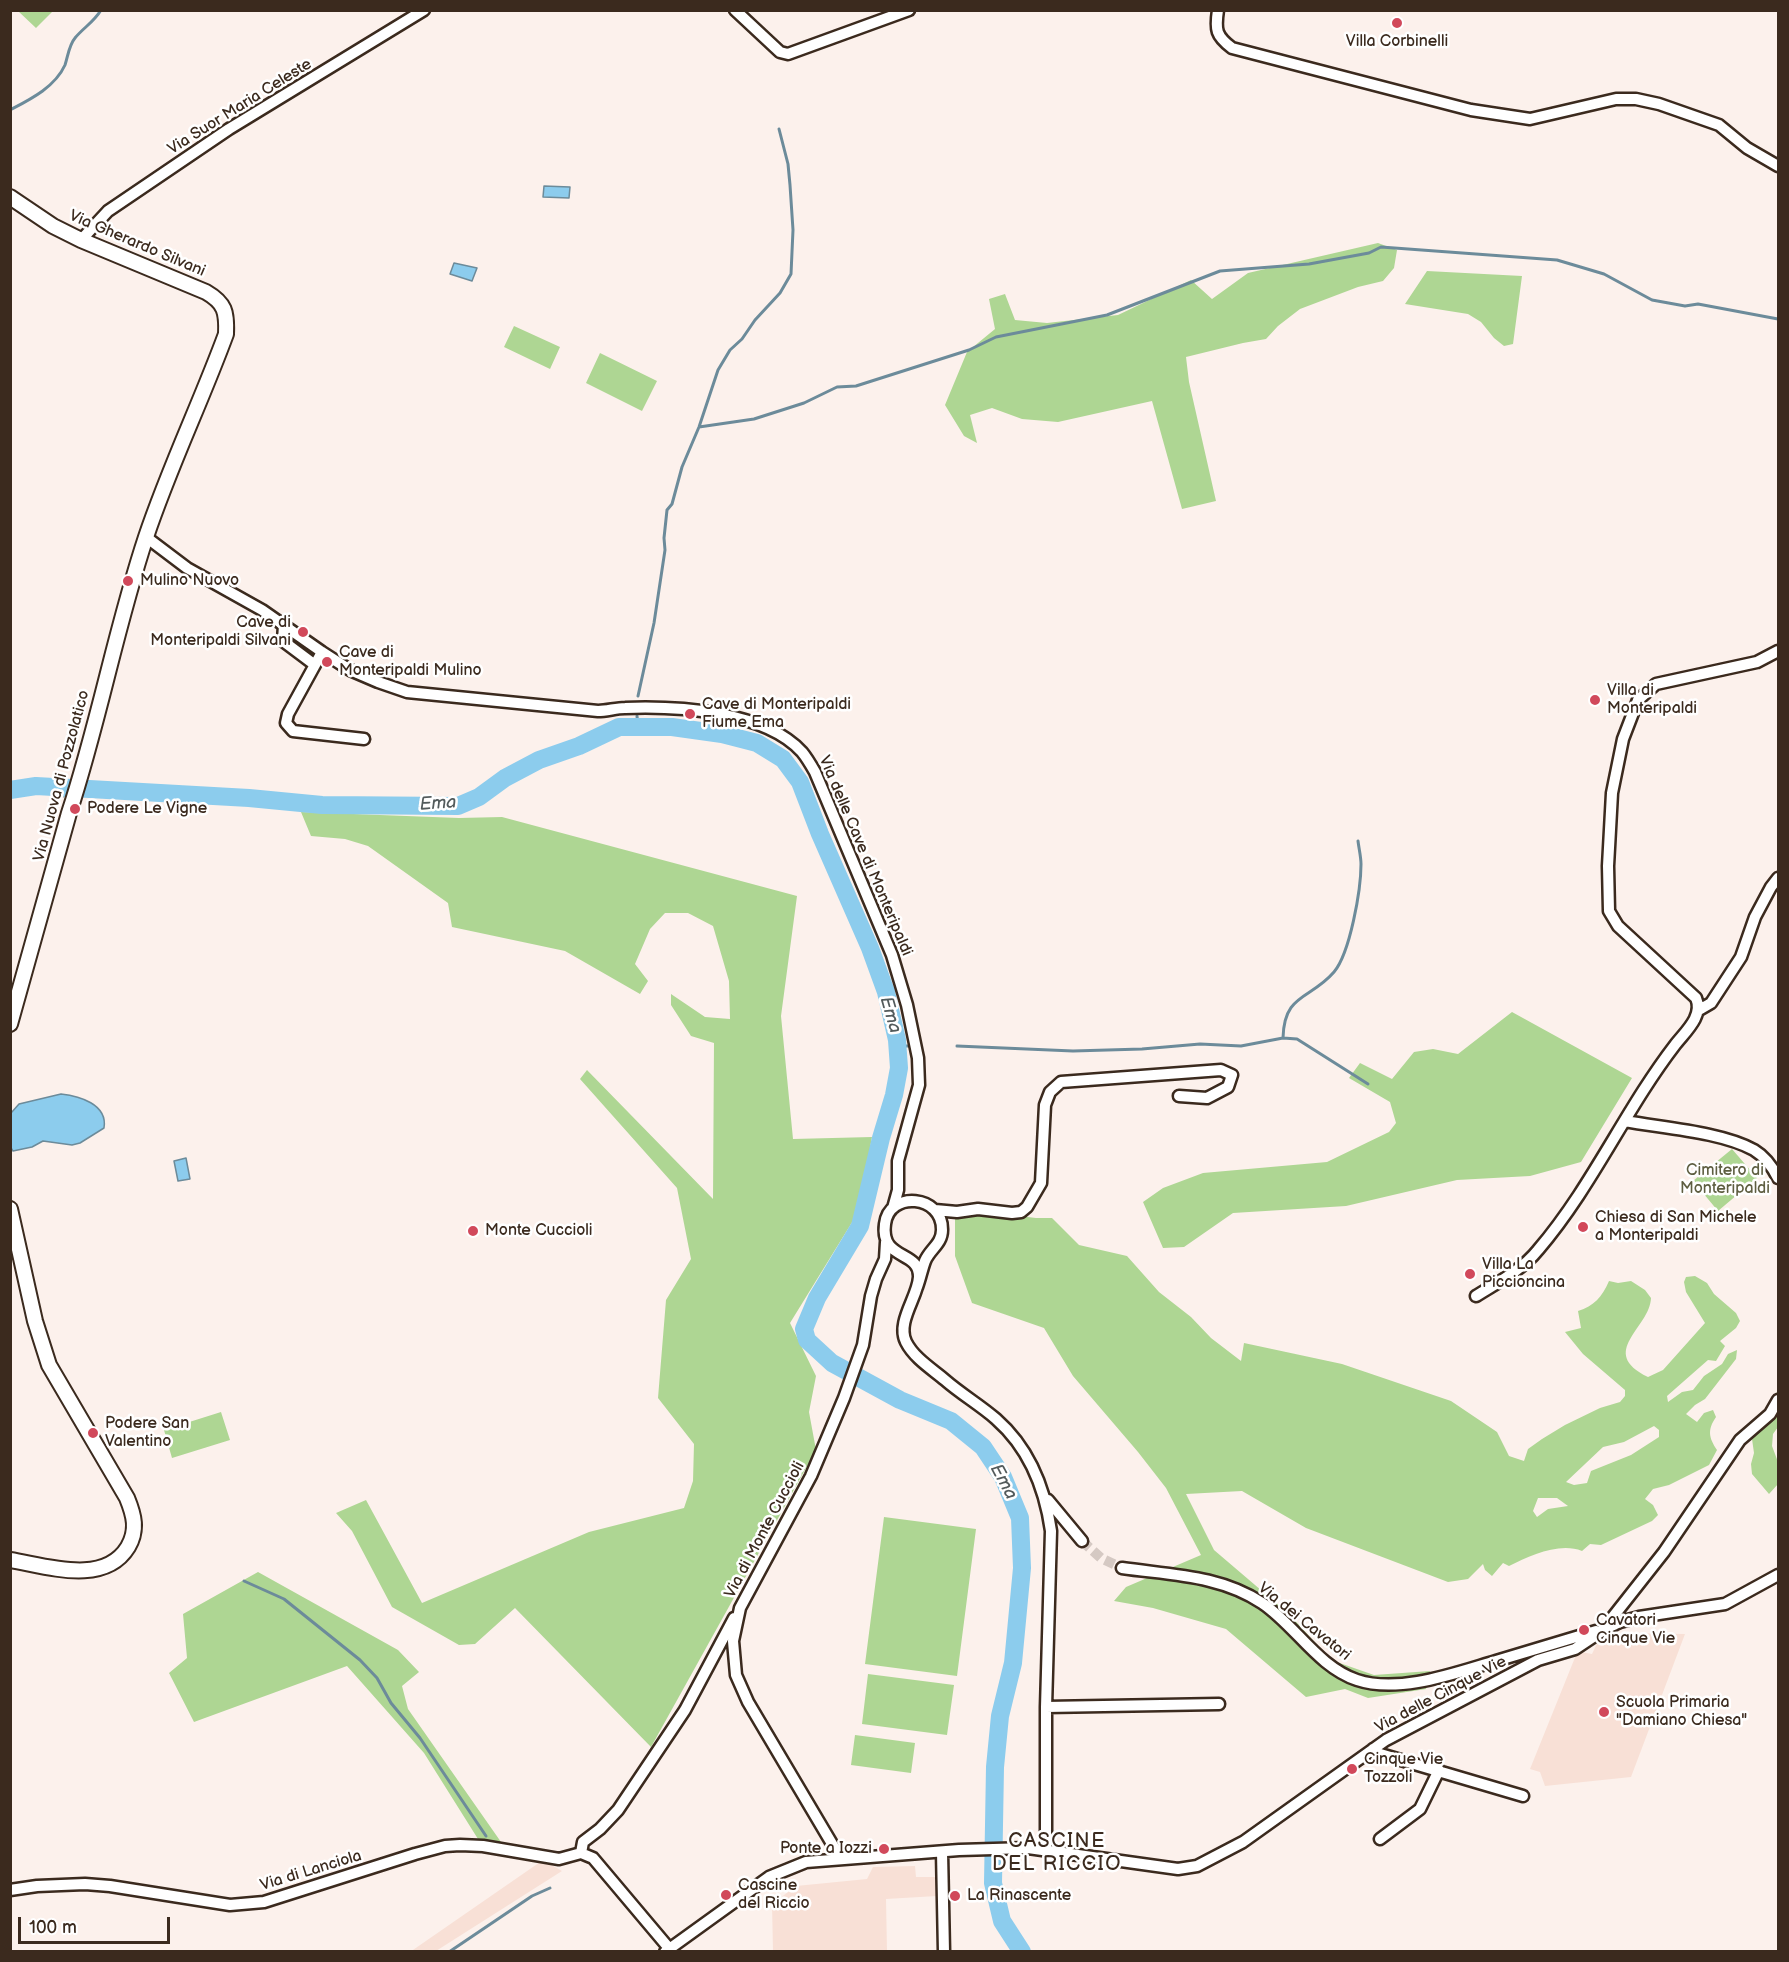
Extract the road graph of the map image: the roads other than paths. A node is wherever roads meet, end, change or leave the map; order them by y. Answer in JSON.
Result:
{"nodes":[{"id":1,"x":424,"y":10,"type":"edge"},
{"id":2,"x":735,"y":10,"type":"edge"},
{"id":3,"x":909,"y":10,"type":"edge"},
{"id":4,"x":1218,"y":10,"type":"edge"},
{"id":5,"x":1779,"y":166,"type":"edge"},
{"id":6,"x":10,"y":197,"type":"edge"},
{"id":7,"x":81,"y":240,"type":"junction"},
{"id":8,"x":146,"y":537,"type":"junction"},
{"id":9,"x":284,"y":625,"type":"junction"},
{"id":10,"x":1779,"y":651,"type":"edge"},
{"id":11,"x":322,"y":652,"type":"junction"},
{"id":12,"x":315,"y":665,"type":"junction"},
{"id":13,"x":364,"y":739,"type":"dead end"},
{"id":14,"x":1779,"y":878,"type":"edge"},
{"id":15,"x":1699,"y":1010,"type":"junction"},
{"id":16,"x":10,"y":1024,"type":"edge"},
{"id":17,"x":1179,"y":1096,"type":"dead end"},
{"id":18,"x":1625,"y":1121,"type":"junction"},
{"id":19,"x":1779,"y":1178,"type":"edge"},
{"id":20,"x":899,"y":1181,"type":"junction"},
{"id":21,"x":909,"y":1200,"type":"junction"},
{"id":22,"x":893,"y":1208,"type":"junction"},
{"id":23,"x":10,"y":1209,"type":"edge"},
{"id":24,"x":934,"y":1210,"type":"junction"},
{"id":25,"x":957,"y":1212,"type":"junction"},
{"id":26,"x":942,"y":1225,"type":"junction"},
{"id":27,"x":886,"y":1241,"type":"junction"},
{"id":28,"x":933,"y":1251,"type":"junction"},
{"id":29,"x":908,"y":1258,"type":"junction"},
{"id":30,"x":881,"y":1270,"type":"junction"},
{"id":31,"x":917,"y":1287,"type":"junction"},
{"id":32,"x":1476,"y":1296,"type":"dead end"},
{"id":33,"x":1779,"y":1400,"type":"edge"},
{"id":34,"x":1045,"y":1495,"type":"junction"},
{"id":35,"x":1082,"y":1540,"type":"tunnel mouth"},
{"id":36,"x":10,"y":1560,"type":"edge"},
{"id":37,"x":1122,"y":1568,"type":"tunnel mouth"},
{"id":38,"x":1779,"y":1575,"type":"edge"},
{"id":39,"x":740,"y":1608,"type":"junction"},
{"id":40,"x":1610,"y":1627,"type":"junction"},
{"id":41,"x":1219,"y":1704,"type":"dead end"},
{"id":42,"x":1046,"y":1707,"type":"junction"},
{"id":43,"x":1373,"y":1749,"type":"junction"},
{"id":44,"x":1439,"y":1770,"type":"junction"},
{"id":45,"x":1523,"y":1796,"type":"dead end"},
{"id":46,"x":1380,"y":1839,"type":"dead end"},
{"id":47,"x":1046,"y":1849,"type":"junction"},
{"id":48,"x":581,"y":1852,"type":"junction"},
{"id":49,"x":942,"y":1852,"type":"junction"},
{"id":50,"x":840,"y":1859,"type":"junction"},
{"id":51,"x":10,"y":1890,"type":"edge"},
{"id":52,"x":667,"y":1949,"type":"edge"},
{"id":53,"x":944,"y":1952,"type":"edge"}],
"edges":[{"from":1,"to":7,"type":"street","name":"Via Suor Maria Celeste"},
{"from":2,"to":3,"type":"street"},
{"from":4,"to":5,"type":"street"},
{"from":6,"to":7,"type":"main road","name":"Via Gherardo Silvani"},
{"from":7,"to":8,"type":"main road","name":"Via Gherardo Silvani"},
{"from":8,"to":9,"type":"street","name":"Via delle Cave di Monteripaldi"},
{"from":8,"to":16,"type":"main road","name":"Via Nuova di Pozzolatico"},
{"from":9,"to":11,"type":"street","name":"Via delle Cave di Monteripaldi"},
{"from":9,"to":12,"type":"street"},
{"from":10,"to":15,"type":"street"},
{"from":11,"to":12,"type":"street"},
{"from":11,"to":20,"type":"street","name":"Via delle Cave di Monteripaldi"},
{"from":12,"to":13,"type":"street"},
{"from":14,"to":15,"type":"street"},
{"from":15,"to":18,"type":"street"},
{"from":17,"to":25,"type":"street"},
{"from":18,"to":19,"type":"street"},
{"from":18,"to":32,"type":"street"},
{"from":20,"to":21,"type":"street"},
{"from":20,"to":22,"type":"street","name":"Via delle Cave di Monteripaldi"},
{"from":21,"to":22,"type":"street"},
{"from":21,"to":24,"type":"street"},
{"from":22,"to":27,"type":"street","name":"Via delle Cave di Monteripaldi"},
{"from":23,"to":36,"type":"main road"},
{"from":24,"to":25,"type":"street"},
{"from":24,"to":26,"type":"street"},
{"from":25,"to":26,"type":"street"},
{"from":26,"to":28,"type":"street"},
{"from":27,"to":29,"type":"street"},
{"from":27,"to":30,"type":"street","name":"Via di Monte Cuccioli"},
{"from":28,"to":29,"type":"street"},
{"from":28,"to":31,"type":"street"},
{"from":29,"to":30,"type":"street"},
{"from":29,"to":31,"type":"street"},
{"from":30,"to":39,"type":"street","name":"Via di Monte Cuccioli"},
{"from":31,"to":34,"type":"street"},
{"from":33,"to":40,"type":"street"},
{"from":34,"to":35,"type":"street"},
{"from":34,"to":42,"type":"street"},
{"from":37,"to":40,"type":"street","name":"Via dei Cavatori"},
{"from":38,"to":40,"type":"street","name":"Via delle Cinque Vie"},
{"from":39,"to":48,"type":"street"},
{"from":39,"to":50,"type":"street","name":"Via di Monte Cuccioli"},
{"from":40,"to":43,"type":"street","name":"Via delle Cinque Vie"},
{"from":41,"to":42,"type":"street"},
{"from":42,"to":47,"type":"street"},
{"from":43,"to":44,"type":"street"},
{"from":43,"to":47,"type":"street","name":"Via delle Cinque Vie"},
{"from":44,"to":45,"type":"street"},
{"from":44,"to":46,"type":"street"},
{"from":47,"to":49,"type":"street","name":"Via delle Cinque Vie"},
{"from":48,"to":51,"type":"street","name":"Via di Lanciola"},
{"from":48,"to":52,"type":"street"},
{"from":49,"to":50,"type":"street","name":"Via delle Cinque Vie"},
{"from":49,"to":53,"type":"street"},
{"from":50,"to":52,"type":"street","name":"Via delle Cinque Vie"}]}
